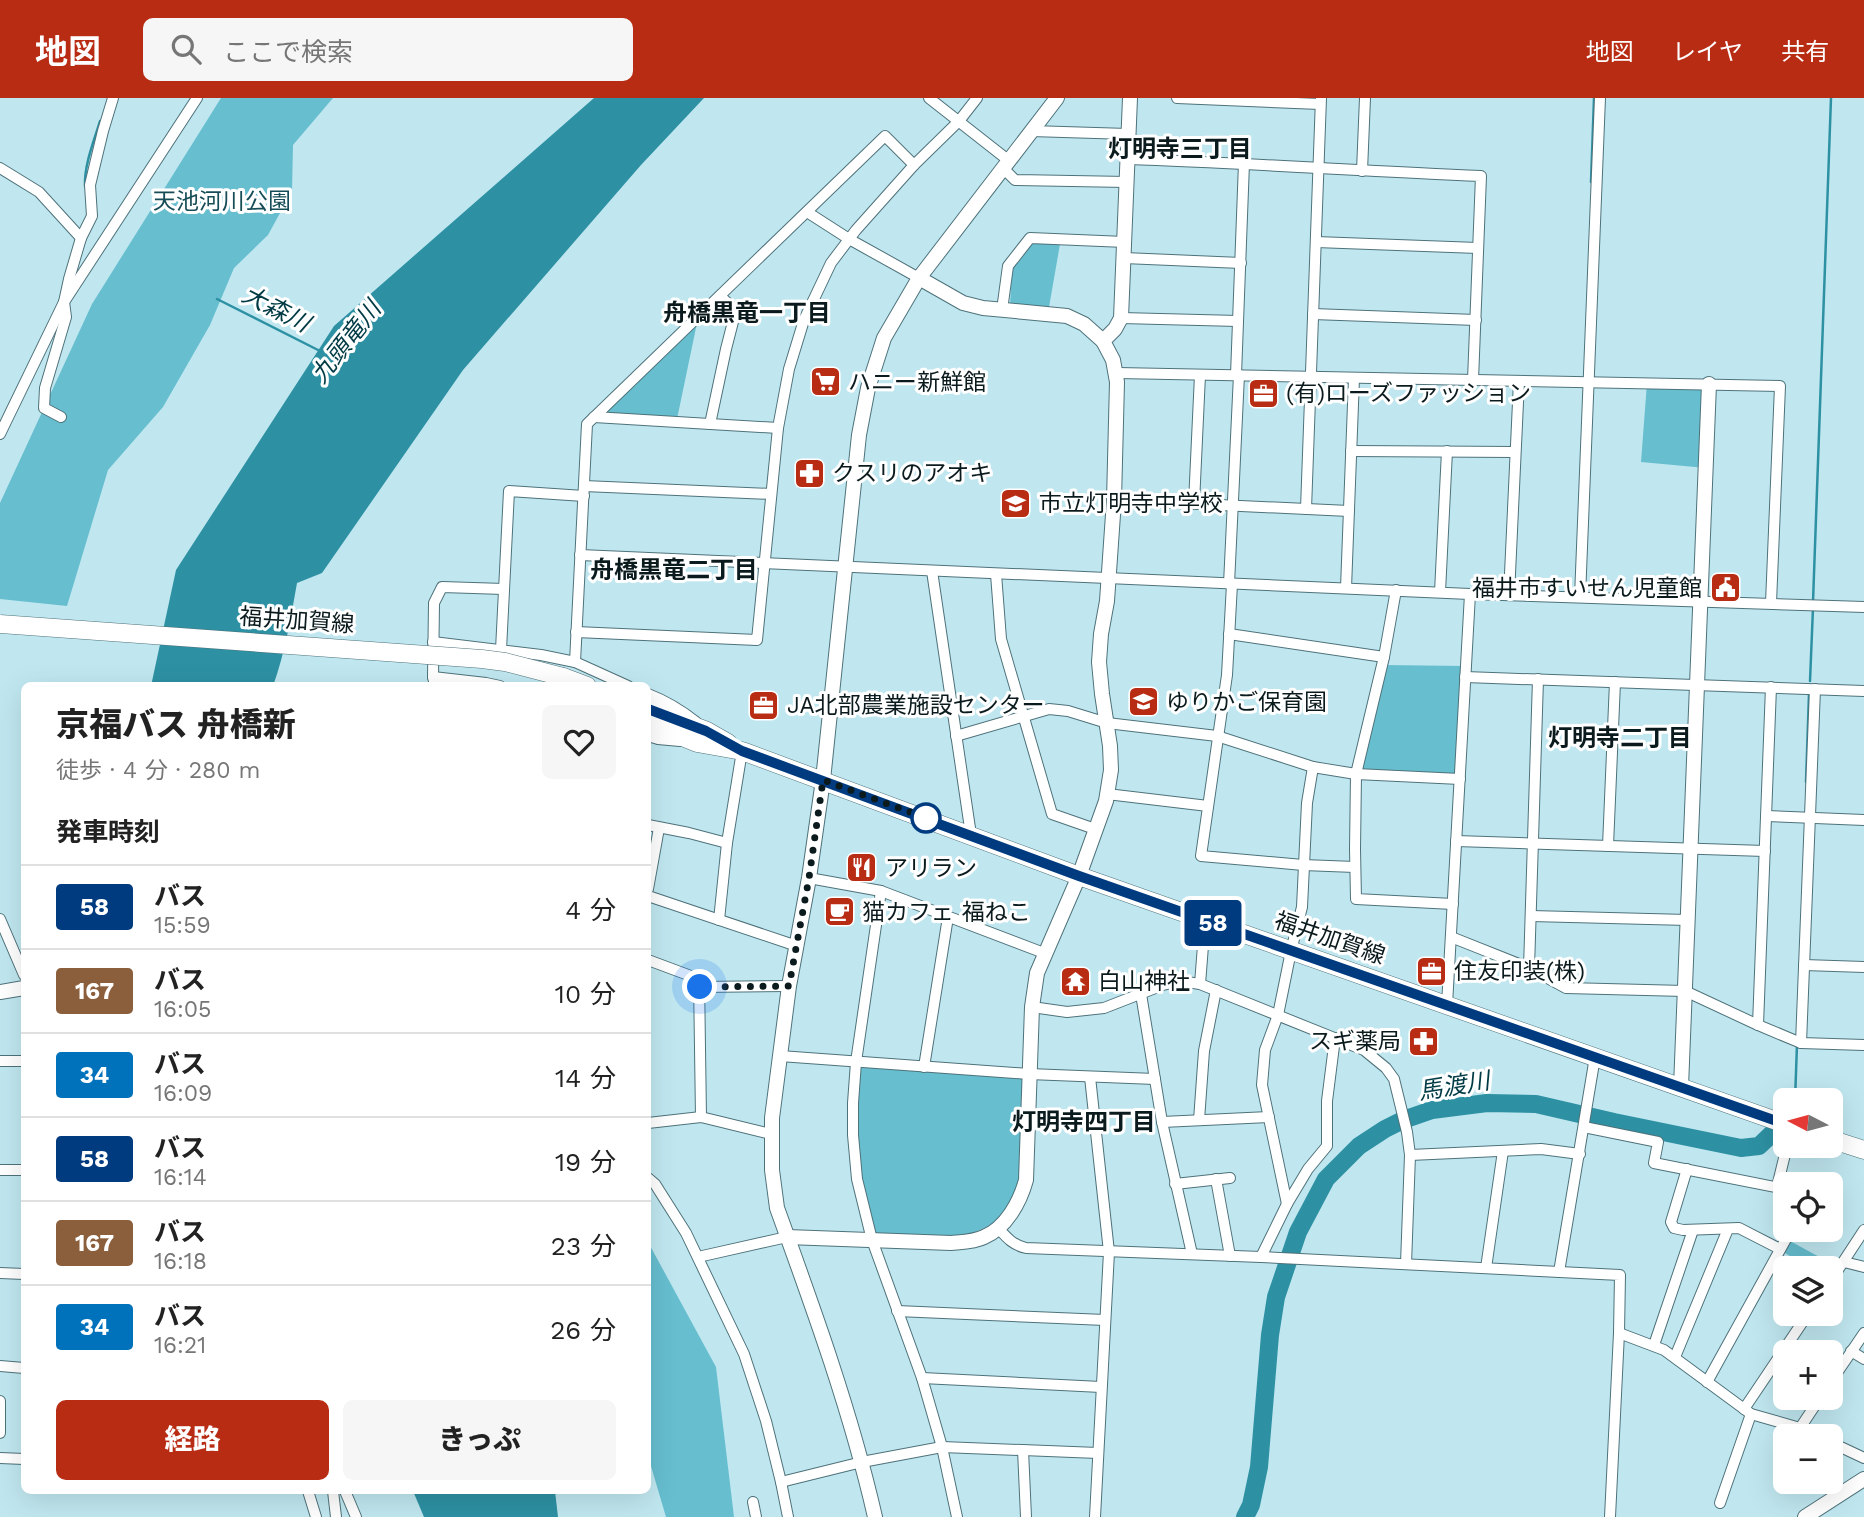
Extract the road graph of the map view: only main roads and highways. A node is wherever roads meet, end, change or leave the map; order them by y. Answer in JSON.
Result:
{"nodes":[{"id":1,"x":0,"y":624,"type":"edge"},
{"id":2,"x":0,"y":634,"type":"edge"},
{"id":3,"x":557,"y":681,"type":"edge"},
{"id":4,"x":651,"y":711,"type":"edge"},
{"id":5,"x":651,"y":724,"type":"edge"},
{"id":6,"x":702,"y":737,"type":"junction"},
{"id":7,"x":1773,"y":1120,"type":"edge"},
{"id":8,"x":1843,"y":1143,"type":"edge"},
{"id":9,"x":1864,"y":1150,"type":"edge"}],
"edges":[{"from":1,"to":3,"type":"main road","name":"福井加賀線","bridge":true},
{"from":2,"to":3,"type":"main road","name":"福井加賀線"},
{"from":4,"to":6,"type":"main road","name":"福井加賀線"},
{"from":5,"to":6,"type":"main road","name":"福井加賀線"},
{"from":6,"to":7,"type":"main road","name":"福井加賀線"},
{"from":8,"to":9,"type":"main road"}]}
